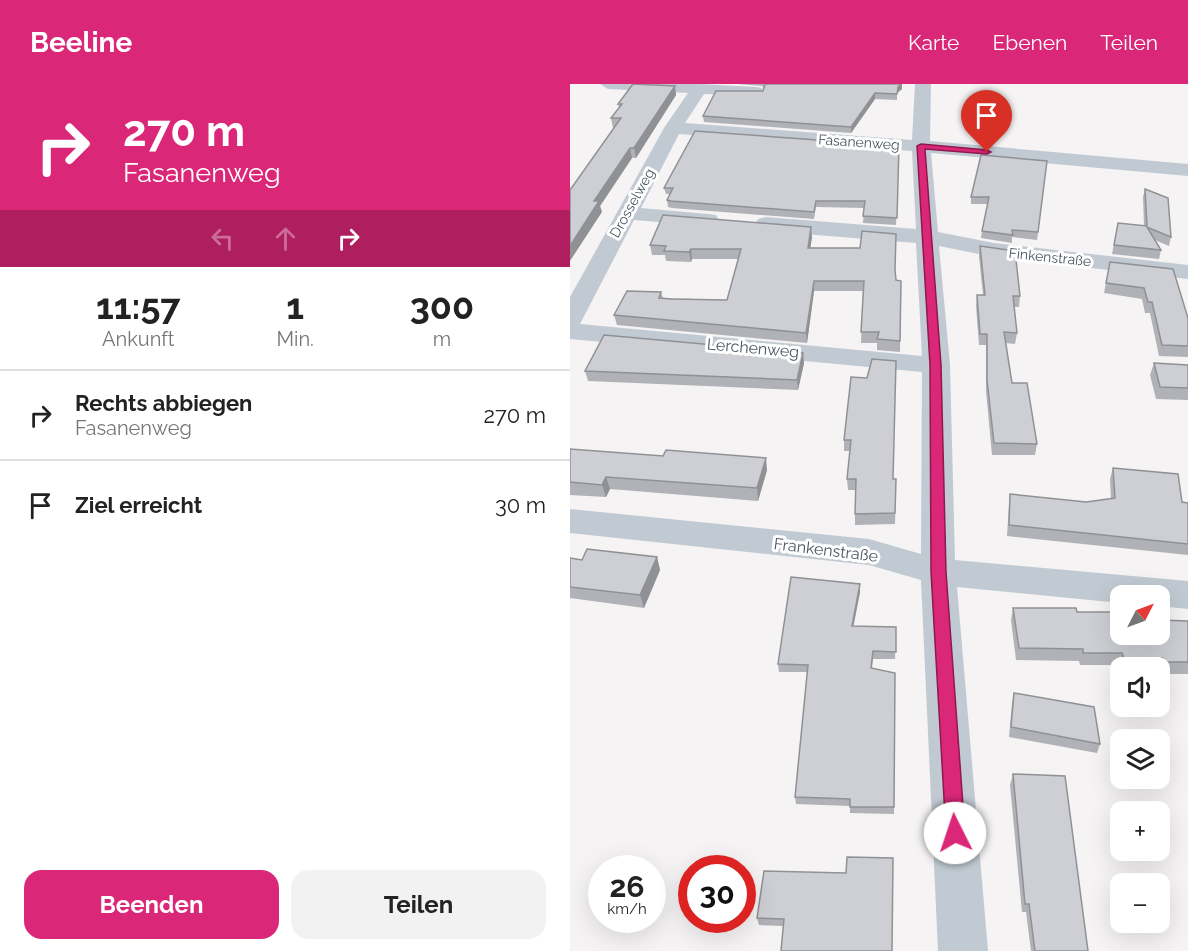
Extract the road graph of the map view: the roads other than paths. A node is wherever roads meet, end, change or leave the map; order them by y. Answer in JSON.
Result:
{"nodes":[{"id":1,"x":608,"y":84,"type":"edge"},
{"id":2,"x":923,"y":84,"type":"edge"},
{"id":3,"x":699,"y":89,"type":"junction"},
{"id":4,"x":756,"y":92,"type":"edge"},
{"id":5,"x":674,"y":128,"type":"junction"},
{"id":6,"x":921,"y":146,"type":"junction"},
{"id":7,"x":1188,"y":170,"type":"edge"},
{"id":8,"x":626,"y":213,"type":"junction"},
{"id":9,"x":929,"y":237,"type":"junction"},
{"id":10,"x":1188,"y":272,"type":"edge"},
{"id":11,"x":570,"y":320,"type":"edge"},
{"id":12,"x":570,"y":331,"type":"edge"},
{"id":13,"x":936,"y":365,"type":"junction"},
{"id":14,"x":570,"y":521,"type":"edge"},
{"id":15,"x":939,"y":572,"type":"junction"},
{"id":16,"x":1188,"y":595,"type":"edge"},
{"id":17,"x":963,"y":951,"type":"edge"}],
"edges":[{"from":1,"to":3,"type":"street"},
{"from":2,"to":6,"type":"street"},
{"from":3,"to":4,"type":"street"},
{"from":3,"to":5,"type":"street","name":"Drosselweg"},
{"from":5,"to":6,"type":"street","name":"Fasanenweg"},
{"from":5,"to":8,"type":"street","name":"Drosselweg"},
{"from":6,"to":7,"type":"street","name":"Fasanenweg"},
{"from":6,"to":9,"type":"street"},
{"from":8,"to":9,"type":"street","name":"Finkenstraße"},
{"from":8,"to":11,"type":"street","name":"Drosselweg"},
{"from":9,"to":10,"type":"street","name":"Finkenstraße"},
{"from":9,"to":13,"type":"street"},
{"from":12,"to":13,"type":"street","name":"Lerchenweg"},
{"from":13,"to":15,"type":"street"},
{"from":14,"to":15,"type":"street","name":"Frankenstraße"},
{"from":15,"to":16,"type":"street","name":"Frankenstraße"},
{"from":15,"to":17,"type":"street"}]}
